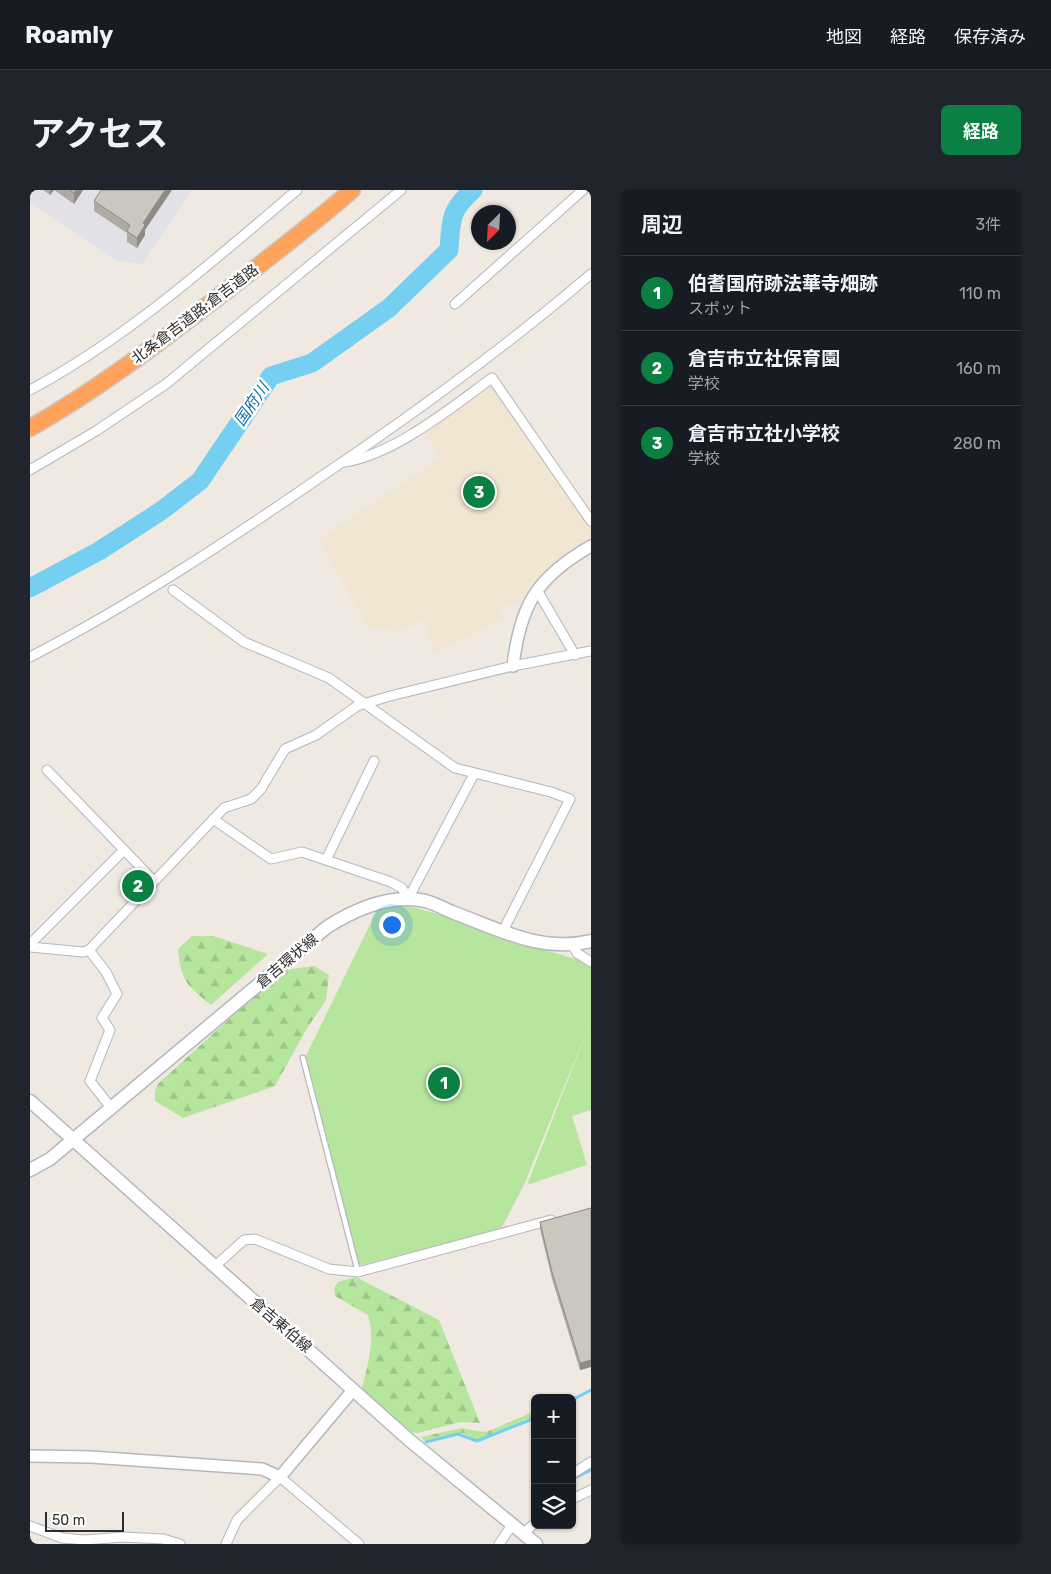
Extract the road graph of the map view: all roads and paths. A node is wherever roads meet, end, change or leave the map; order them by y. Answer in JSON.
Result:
{"nodes":[{"id":1,"x":297,"y":190,"type":"edge"},
{"id":2,"x":335,"y":190,"type":"edge"},
{"id":3,"x":352,"y":190,"type":"edge"},
{"id":4,"x":401,"y":190,"type":"edge"},
{"id":5,"x":583,"y":190,"type":"edge"},
{"id":6,"x":591,"y":274,"type":"edge"},
{"id":7,"x":455,"y":304,"type":"dead end"},
{"id":8,"x":30,"y":390,"type":"edge"},
{"id":9,"x":30,"y":417,"type":"edge"},
{"id":10,"x":30,"y":428,"type":"edge"},
{"id":11,"x":343,"y":462,"type":"junction"},
{"id":12,"x":30,"y":470,"type":"edge"},
{"id":13,"x":591,"y":521,"type":"edge"},
{"id":14,"x":591,"y":546,"type":"edge"},
{"id":15,"x":173,"y":590,"type":"dead end"},
{"id":16,"x":537,"y":590,"type":"junction"},
{"id":17,"x":591,"y":651,"type":"edge"},
{"id":18,"x":575,"y":655,"type":"junction"},
{"id":19,"x":30,"y":657,"type":"edge"},
{"id":20,"x":513,"y":666,"type":"junction"},
{"id":21,"x":364,"y":704,"type":"junction"},
{"id":22,"x":374,"y":761,"type":"dead end"},
{"id":23,"x":47,"y":770,"type":"dead end"},
{"id":24,"x":474,"y":774,"type":"junction"},
{"id":25,"x":213,"y":819,"type":"junction"},
{"id":26,"x":124,"y":850,"type":"junction"},
{"id":27,"x":326,"y":860,"type":"junction"},
{"id":28,"x":154,"y":881,"type":"junction"},
{"id":29,"x":408,"y":899,"type":"junction"},
{"id":30,"x":506,"y":925,"type":"dead end"},
{"id":31,"x":591,"y":941,"type":"edge"},
{"id":32,"x":572,"y":944,"type":"junction"},
{"id":33,"x":30,"y":946,"type":"edge"},
{"id":34,"x":89,"y":950,"type":"junction"},
{"id":35,"x":591,"y":962,"type":"edge"},
{"id":36,"x":303,"y":1058,"type":"dead end"},
{"id":37,"x":30,"y":1101,"type":"edge"},
{"id":38,"x":112,"y":1109,"type":"junction"},
{"id":39,"x":74,"y":1139,"type":"junction"},
{"id":40,"x":30,"y":1170,"type":"edge"},
{"id":41,"x":563,"y":1216,"type":"edge"},
{"id":42,"x":214,"y":1268,"type":"junction"},
{"id":43,"x":358,"y":1272,"type":"junction"},
{"id":44,"x":353,"y":1390,"type":"junction"},
{"id":45,"x":30,"y":1456,"type":"edge"},
{"id":46,"x":591,"y":1462,"type":"edge"},
{"id":47,"x":576,"y":1471,"type":"edge"},
{"id":48,"x":280,"y":1477,"type":"junction"},
{"id":49,"x":591,"y":1490,"type":"edge"},
{"id":50,"x":576,"y":1497,"type":"edge"},
{"id":51,"x":512,"y":1525,"type":"junction"},
{"id":52,"x":30,"y":1526,"type":"edge"},
{"id":53,"x":531,"y":1527,"type":"edge"},
{"id":54,"x":523,"y":1534,"type":"junction"},
{"id":55,"x":180,"y":1544,"type":"edge"},
{"id":56,"x":226,"y":1544,"type":"edge"},
{"id":57,"x":359,"y":1544,"type":"edge"},
{"id":58,"x":501,"y":1544,"type":"edge"},
{"id":59,"x":536,"y":1544,"type":"edge"}],
"edges":[{"from":1,"to":8,"type":"street"},
{"from":2,"to":9,"type":"highway","name":"北条倉吉道路;倉吉道路"},
{"from":3,"to":10,"type":"highway","name":"北条倉吉道路;倉吉道路"},
{"from":4,"to":12,"type":"street"},
{"from":5,"to":7,"type":"street"},
{"from":6,"to":11,"type":"street"},
{"from":11,"to":13,"type":"street"},
{"from":11,"to":19,"type":"street"},
{"from":14,"to":16,"type":"street"},
{"from":15,"to":21,"type":"street"},
{"from":16,"to":18,"type":"street"},
{"from":16,"to":20,"type":"street"},
{"from":17,"to":18,"type":"street"},
{"from":18,"to":20,"type":"street"},
{"from":20,"to":21,"type":"street"},
{"from":21,"to":24,"type":"street"},
{"from":21,"to":25,"type":"street"},
{"from":22,"to":27,"type":"street"},
{"from":23,"to":26,"type":"street"},
{"from":24,"to":29,"type":"street"},
{"from":24,"to":30,"type":"street"},
{"from":25,"to":27,"type":"street"},
{"from":25,"to":28,"type":"street"},
{"from":26,"to":28,"type":"street"},
{"from":26,"to":33,"type":"street"},
{"from":27,"to":29,"type":"street"},
{"from":28,"to":34,"type":"street"},
{"from":29,"to":32,"type":"main road","name":"倉吉環状線"},
{"from":29,"to":38,"type":"main road","name":"倉吉環状線"},
{"from":31,"to":32,"type":"main road","name":"倉吉環状線"},
{"from":32,"to":35,"type":"street"},
{"from":33,"to":34,"type":"street"},
{"from":34,"to":38,"type":"street"},
{"from":36,"to":43,"type":"lane"},
{"from":37,"to":39,"type":"main road","name":"倉吉東伯線"},
{"from":38,"to":39,"type":"main road","name":"倉吉環状線"},
{"from":39,"to":40,"type":"main road","name":"倉吉環状線"},
{"from":39,"to":42,"type":"main road","name":"倉吉東伯線"},
{"from":41,"to":43,"type":"street"},
{"from":42,"to":43,"type":"street"},
{"from":42,"to":44,"type":"main road","name":"倉吉東伯線"},
{"from":44,"to":48,"type":"street"},
{"from":44,"to":51,"type":"main road","name":"倉吉東伯線"},
{"from":45,"to":48,"type":"street"},
{"from":46,"to":47,"type":"street"},
{"from":48,"to":56,"type":"street"},
{"from":48,"to":57,"type":"street"},
{"from":49,"to":50,"type":"street"},
{"from":51,"to":54,"type":"main road","name":"倉吉東伯線"},
{"from":51,"to":58,"type":"street"},
{"from":52,"to":55,"type":"street"},
{"from":53,"to":54,"type":"street"},
{"from":54,"to":59,"type":"main road","name":"倉吉東伯線"}]}
